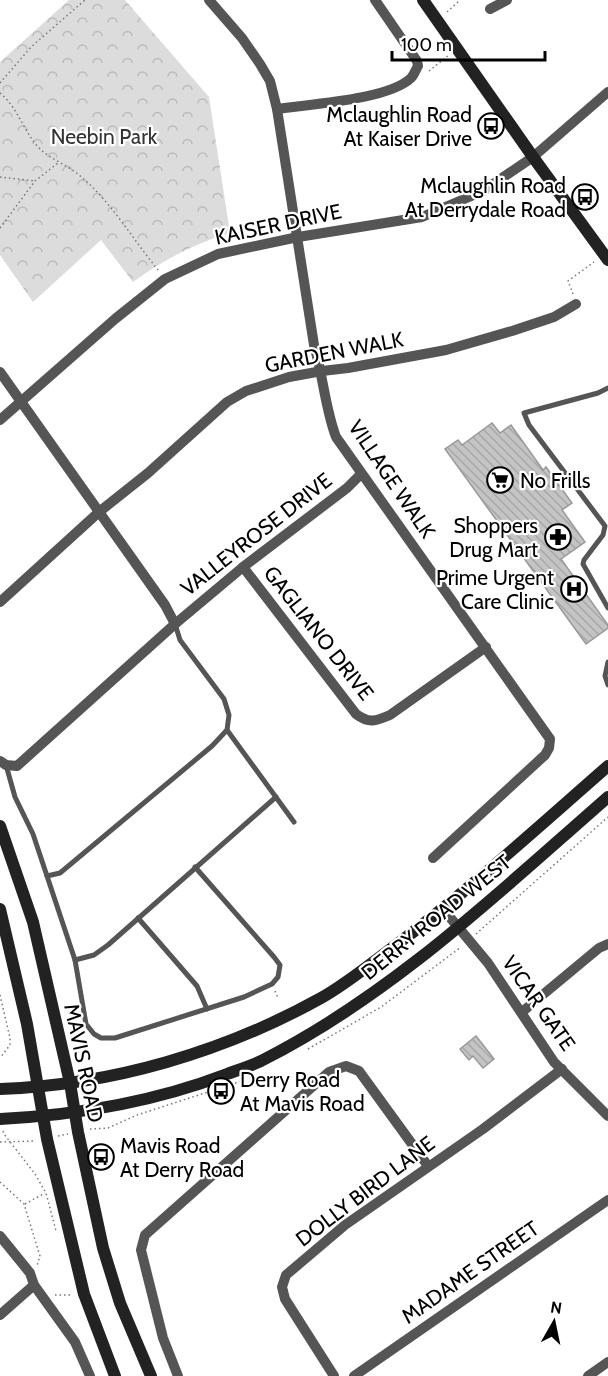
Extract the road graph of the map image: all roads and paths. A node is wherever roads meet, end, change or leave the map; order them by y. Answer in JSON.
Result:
{"nodes":[{"id":1,"x":86,"y":0,"type":"edge"},
{"id":2,"x":209,"y":0,"type":"edge"},
{"id":3,"x":375,"y":0,"type":"edge"},
{"id":4,"x":423,"y":0,"type":"edge"},
{"id":5,"x":460,"y":0,"type":"edge"},
{"id":6,"x":507,"y":0,"type":"edge"},
{"id":7,"x":490,"y":9,"type":"dead end"},
{"id":8,"x":438,"y":21,"type":"junction"},
{"id":9,"x":458,"y":49,"type":"junction"},
{"id":10,"x":418,"y":66,"type":"junction"},
{"id":11,"x":0,"y":83,"type":"edge"},
{"id":12,"x":608,"y":92,"type":"edge"},
{"id":13,"x":0,"y":93,"type":"edge"},
{"id":14,"x":277,"y":109,"type":"junction"},
{"id":15,"x":533,"y":157,"type":"junction"},
{"id":16,"x":59,"y":163,"type":"junction"},
{"id":17,"x":0,"y":177,"type":"edge"},
{"id":18,"x":35,"y":181,"type":"junction"},
{"id":19,"x":0,"y":228,"type":"edge"},
{"id":20,"x":298,"y":237,"type":"junction"},
{"id":21,"x":606,"y":257,"type":"edge"},
{"id":22,"x":165,"y":279,"type":"junction"},
{"id":23,"x":576,"y":304,"type":"joint"},
{"id":24,"x":322,"y":370,"type":"junction"},
{"id":25,"x":0,"y":372,"type":"edge"},
{"id":26,"x":608,"y":388,"type":"edge"},
{"id":27,"x":21,"y":401,"type":"junction"},
{"id":28,"x":0,"y":420,"type":"edge"},
{"id":29,"x":362,"y":474,"type":"junction"},
{"id":30,"x":99,"y":512,"type":"junction"},
{"id":31,"x":606,"y":531,"type":"edge"},
{"id":32,"x":243,"y":567,"type":"junction"},
{"id":33,"x":0,"y":602,"type":"edge"},
{"id":34,"x":608,"y":608,"type":"edge"},
{"id":35,"x":175,"y":624,"type":"junction"},
{"id":36,"x":486,"y":647,"type":"junction"},
{"id":37,"x":608,"y":663,"type":"edge"},
{"id":38,"x":608,"y":685,"type":"edge"},
{"id":39,"x":227,"y":730,"type":"junction"},
{"id":40,"x":3,"y":763,"type":"edge"},
{"id":41,"x":608,"y":766,"type":"edge"},
{"id":42,"x":608,"y":797,"type":"edge"},
{"id":43,"x":276,"y":798,"type":"junction"},
{"id":44,"x":608,"y":817,"type":"edge"},
{"id":45,"x":294,"y":822,"type":"dead end"},
{"id":46,"x":0,"y":826,"type":"edge"},
{"id":47,"x":433,"y":858,"type":"dead end"},
{"id":48,"x":195,"y":867,"type":"junction"},
{"id":49,"x":47,"y":876,"type":"junction"},
{"id":50,"x":0,"y":909,"type":"edge"},
{"id":51,"x":443,"y":909,"type":"junction"},
{"id":52,"x":138,"y":918,"type":"junction"},
{"id":53,"x":459,"y":928,"type":"junction"},
{"id":54,"x":479,"y":932,"type":"dead end"},
{"id":55,"x":608,"y":944,"type":"edge"},
{"id":56,"x":75,"y":960,"type":"junction"},
{"id":57,"x":0,"y":996,"type":"edge"},
{"id":58,"x":207,"y":1009,"type":"junction"},
{"id":59,"x":522,"y":1012,"type":"junction"},
{"id":60,"x":0,"y":1058,"type":"edge"},
{"id":61,"x":562,"y":1069,"type":"junction"},
{"id":62,"x":70,"y":1083,"type":"junction"},
{"id":63,"x":37,"y":1088,"type":"junction"},
{"id":64,"x":0,"y":1089,"type":"edge"},
{"id":65,"x":75,"y":1111,"type":"junction"},
{"id":66,"x":43,"y":1115,"type":"junction"},
{"id":67,"x":608,"y":1116,"type":"edge"},
{"id":68,"x":0,"y":1119,"type":"edge"},
{"id":69,"x":98,"y":1128,"type":"dead end"},
{"id":70,"x":78,"y":1132,"type":"junction"},
{"id":71,"x":4,"y":1134,"type":"dead end"},
{"id":72,"x":47,"y":1139,"type":"junction"},
{"id":73,"x":0,"y":1142,"type":"edge"},
{"id":74,"x":10,"y":1143,"type":"junction"},
{"id":75,"x":428,"y":1166,"type":"junction"},
{"id":76,"x":0,"y":1182,"type":"edge"},
{"id":77,"x":46,"y":1193,"type":"junction"},
{"id":78,"x":608,"y":1200,"type":"edge"},
{"id":79,"x":24,"y":1204,"type":"junction"},
{"id":80,"x":0,"y":1236,"type":"edge"},
{"id":81,"x":59,"y":1238,"type":"dead end"},
{"id":82,"x":30,"y":1273,"type":"junction"},
{"id":83,"x":34,"y":1285,"type":"junction"},
{"id":84,"x":0,"y":1315,"type":"edge"},
{"id":85,"x":607,"y":1366,"type":"edge"},
{"id":86,"x":90,"y":1376,"type":"edge"},
{"id":87,"x":115,"y":1376,"type":"edge"},
{"id":88,"x":151,"y":1376,"type":"edge"},
{"id":89,"x":178,"y":1376,"type":"edge"},
{"id":90,"x":334,"y":1376,"type":"edge"},
{"id":91,"x":354,"y":1376,"type":"edge"},
{"id":92,"x":588,"y":1376,"type":"edge"}],
"edges":[{"from":1,"to":11,"type":"path"},
{"from":2,"to":14,"type":"street","name":"VILLAGE WALK"},
{"from":3,"to":10,"type":"street"},
{"from":4,"to":8,"type":"main road"},
{"from":5,"to":8,"type":"path"},
{"from":6,"to":7,"type":"street"},
{"from":8,"to":9,"type":"main road"},
{"from":9,"to":10,"type":"path"},
{"from":9,"to":15,"type":"main road"},
{"from":10,"to":14,"type":"street"},
{"from":12,"to":15,"type":"street","name":"KAISER DRIVE"},
{"from":13,"to":16,"type":"path"},
{"from":14,"to":20,"type":"street","name":"VILLAGE WALK"},
{"from":15,"to":20,"type":"street","name":"KAISER DRIVE"},
{"from":15,"to":21,"type":"main road"},
{"from":16,"to":18,"type":"path"},
{"from":16,"to":22,"type":"path"},
{"from":17,"to":18,"type":"path"},
{"from":18,"to":19,"type":"path"},
{"from":20,"to":22,"type":"street","name":"KAISER DRIVE"},
{"from":20,"to":24,"type":"street","name":"VILLAGE WALK"},
{"from":21,"to":23,"type":"path"},
{"from":22,"to":27,"type":"street","name":"KAISER DRIVE"},
{"from":23,"to":24,"type":"street","name":"GARDEN WALK"},
{"from":24,"to":29,"type":"street","name":"VILLAGE WALK"},
{"from":24,"to":30,"type":"street","name":"GARDEN WALK"},
{"from":25,"to":27,"type":"street"},
{"from":26,"to":31,"type":"lane"},
{"from":27,"to":28,"type":"street","name":"KAISER DRIVE"},
{"from":27,"to":30,"type":"street"},
{"from":29,"to":32,"type":"street","name":"VALLEYROSE DRIVE"},
{"from":29,"to":36,"type":"street","name":"VILLAGE WALK"},
{"from":30,"to":33,"type":"street","name":"GARDEN WALK"},
{"from":30,"to":35,"type":"street"},
{"from":31,"to":34,"type":"lane"},
{"from":32,"to":35,"type":"street","name":"VALLEYROSE DRIVE"},
{"from":32,"to":36,"type":"street","name":"GAGLIANO DRIVE"},
{"from":35,"to":39,"type":"lane"},
{"from":35,"to":40,"type":"street","name":"VALLEYROSE DRIVE"},
{"from":36,"to":47,"type":"street","name":"VILLAGE WALK"},
{"from":37,"to":38,"type":"lane"},
{"from":39,"to":43,"type":"lane"},
{"from":39,"to":49,"type":"lane"},
{"from":40,"to":49,"type":"lane"},
{"from":41,"to":51,"type":"main road","name":"DERRY ROAD WEST"},
{"from":42,"to":53,"type":"main road","name":"DERRY ROAD WEST"},
{"from":43,"to":45,"type":"lane"},
{"from":43,"to":48,"type":"lane"},
{"from":44,"to":54,"type":"path"},
{"from":46,"to":62,"type":"main road","name":"MAVIS ROAD"},
{"from":48,"to":52,"type":"lane"},
{"from":48,"to":58,"type":"lane"},
{"from":49,"to":56,"type":"lane"},
{"from":50,"to":63,"type":"main road"},
{"from":51,"to":53,"type":"street","name":"VICAR GATE"},
{"from":51,"to":62,"type":"main road","name":"DERRY ROAD WEST"},
{"from":52,"to":56,"type":"lane"},
{"from":52,"to":58,"type":"lane"},
{"from":53,"to":59,"type":"street","name":"VICAR GATE"},
{"from":53,"to":65,"type":"main road","name":"DERRY ROAD WEST"},
{"from":55,"to":59,"type":"street"},
{"from":56,"to":58,"type":"lane"},
{"from":57,"to":60,"type":"path"},
{"from":59,"to":61,"type":"street","name":"VICAR GATE"},
{"from":61,"to":67,"type":"street","name":"VICAR GATE"},
{"from":61,"to":75,"type":"street","name":"DOLLY BIRD LANE"},
{"from":62,"to":63,"type":"main road","name":"DERRY ROAD WEST"},
{"from":62,"to":65,"type":"main road","name":"MAVIS ROAD"},
{"from":63,"to":64,"type":"main road","name":"DERRY ROAD WEST"},
{"from":63,"to":66,"type":"main road"},
{"from":65,"to":66,"type":"main road","name":"DERRY ROAD WEST"},
{"from":65,"to":70,"type":"main road","name":"MAVIS ROAD"},
{"from":66,"to":68,"type":"main road","name":"DERRY ROAD WEST"},
{"from":66,"to":72,"type":"main road"},
{"from":69,"to":70,"type":"path"},
{"from":70,"to":72,"type":"path"},
{"from":70,"to":88,"type":"main road","name":"MAVIS ROAD"},
{"from":71,"to":74,"type":"path"},
{"from":72,"to":74,"type":"path"},
{"from":72,"to":87,"type":"main road"},
{"from":73,"to":74,"type":"path"},
{"from":74,"to":77,"type":"path"},
{"from":75,"to":89,"type":"street"},
{"from":75,"to":90,"type":"street","name":"DOLLY BIRD LANE"},
{"from":76,"to":79,"type":"path"},
{"from":77,"to":79,"type":"path"},
{"from":77,"to":81,"type":"path"},
{"from":78,"to":91,"type":"street","name":"MADAME STREET"},
{"from":79,"to":82,"type":"path"},
{"from":80,"to":82,"type":"street"},
{"from":82,"to":83,"type":"street"},
{"from":83,"to":84,"type":"street"},
{"from":83,"to":86,"type":"street"},
{"from":85,"to":92,"type":"street"}]}
